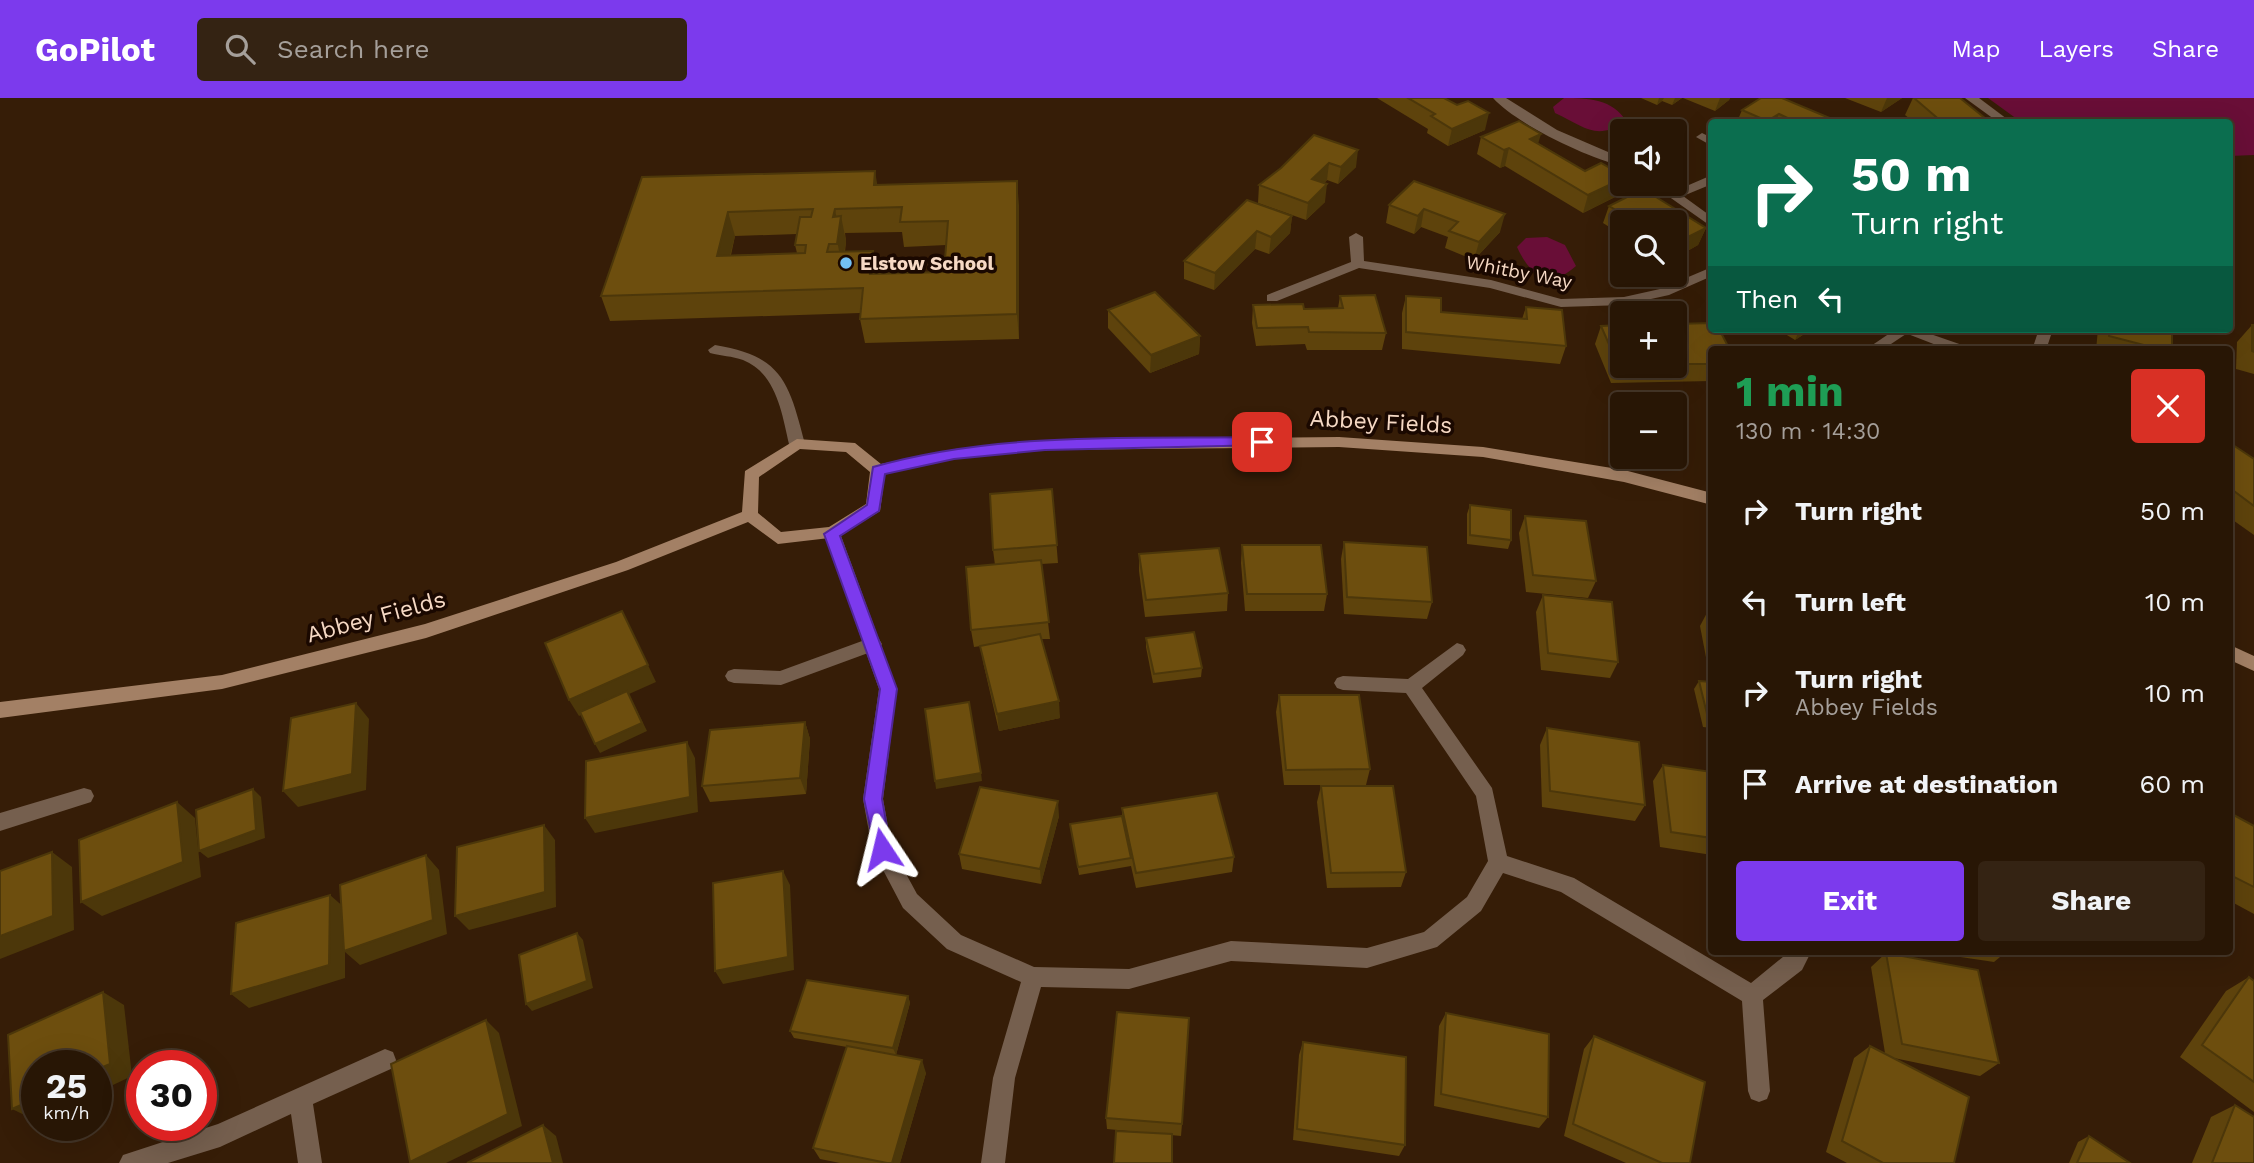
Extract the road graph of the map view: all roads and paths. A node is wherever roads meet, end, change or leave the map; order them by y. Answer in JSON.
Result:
{"nodes":[{"id":1,"x":1499,"y":98,"type":"edge"},
{"id":2,"x":1971,"y":98,"type":"edge"},
{"id":3,"x":2001,"y":119,"type":"edge"},
{"id":4,"x":1610,"y":157,"type":"edge"},
{"id":5,"x":1708,"y":180,"type":"edge"},
{"id":6,"x":1687,"y":189,"type":"edge"},
{"id":7,"x":1676,"y":196,"type":"edge"},
{"id":8,"x":1708,"y":220,"type":"edge"},
{"id":9,"x":1356,"y":237,"type":"dead end"},
{"id":10,"x":1358,"y":264,"type":"junction"},
{"id":11,"x":1708,"y":273,"type":"edge"},
{"id":12,"x":1272,"y":298,"type":"dead end"},
{"id":13,"x":1899,"y":333,"type":"edge"},
{"id":14,"x":1913,"y":333,"type":"edge"},
{"id":15,"x":1878,"y":346,"type":"edge"},
{"id":16,"x":1951,"y":346,"type":"edge"},
{"id":17,"x":715,"y":350,"type":"dead end"},
{"id":18,"x":797,"y":444,"type":"junction"},
{"id":19,"x":878,"y":470,"type":"junction"},
{"id":20,"x":1708,"y":498,"type":"edge"},
{"id":21,"x":750,"y":515,"type":"junction"},
{"id":22,"x":832,"y":534,"type":"junction"},
{"id":23,"x":873,"y":644,"type":"junction"},
{"id":24,"x":1457,"y":650,"type":"dead end"},
{"id":25,"x":2233,"y":654,"type":"edge"},
{"id":26,"x":2254,"y":664,"type":"edge"},
{"id":27,"x":734,"y":676,"type":"dead end"},
{"id":28,"x":1343,"y":682,"type":"dead end"},
{"id":29,"x":1411,"y":686,"type":"junction"},
{"id":30,"x":0,"y":710,"type":"edge"},
{"id":31,"x":84,"y":796,"type":"dead end"},
{"id":32,"x":0,"y":822,"type":"edge"},
{"id":33,"x":1498,"y":862,"type":"junction"},
{"id":34,"x":1798,"y":955,"type":"edge"},
{"id":35,"x":1033,"y":976,"type":"junction"},
{"id":36,"x":1752,"y":995,"type":"junction"},
{"id":37,"x":385,"y":1060,"type":"dead end"},
{"id":38,"x":1759,"y":1091,"type":"dead end"},
{"id":39,"x":301,"y":1101,"type":"junction"},
{"id":40,"x":131,"y":1163,"type":"edge"},
{"id":41,"x":310,"y":1163,"type":"edge"},
{"id":42,"x":993,"y":1163,"type":"edge"}],
"edges":[{"from":1,"to":4,"type":"street"},
{"from":2,"to":3,"type":"street"},
{"from":5,"to":6,"type":"street"},
{"from":7,"to":8,"type":"street"},
{"from":9,"to":10,"type":"street"},
{"from":10,"to":11,"type":"street","name":"Whitby Way"},
{"from":10,"to":12,"type":"street"},
{"from":13,"to":15,"type":"street"},
{"from":14,"to":16,"type":"street"},
{"from":17,"to":18,"type":"street"},
{"from":18,"to":19,"type":"street"},
{"from":18,"to":21,"type":"street"},
{"from":19,"to":20,"type":"street","name":"Abbey Fields"},
{"from":19,"to":22,"type":"street"},
{"from":21,"to":22,"type":"street"},
{"from":21,"to":30,"type":"street","name":"Abbey Fields"},
{"from":22,"to":23,"type":"street"},
{"from":23,"to":27,"type":"street"},
{"from":23,"to":35,"type":"street"},
{"from":24,"to":29,"type":"street"},
{"from":25,"to":26,"type":"street"},
{"from":28,"to":29,"type":"street"},
{"from":29,"to":33,"type":"street"},
{"from":31,"to":32,"type":"street"},
{"from":33,"to":35,"type":"street"},
{"from":33,"to":36,"type":"street"},
{"from":34,"to":36,"type":"street"},
{"from":35,"to":42,"type":"street"},
{"from":36,"to":38,"type":"street"},
{"from":37,"to":39,"type":"street"},
{"from":39,"to":40,"type":"street"},
{"from":39,"to":41,"type":"street"}]}
